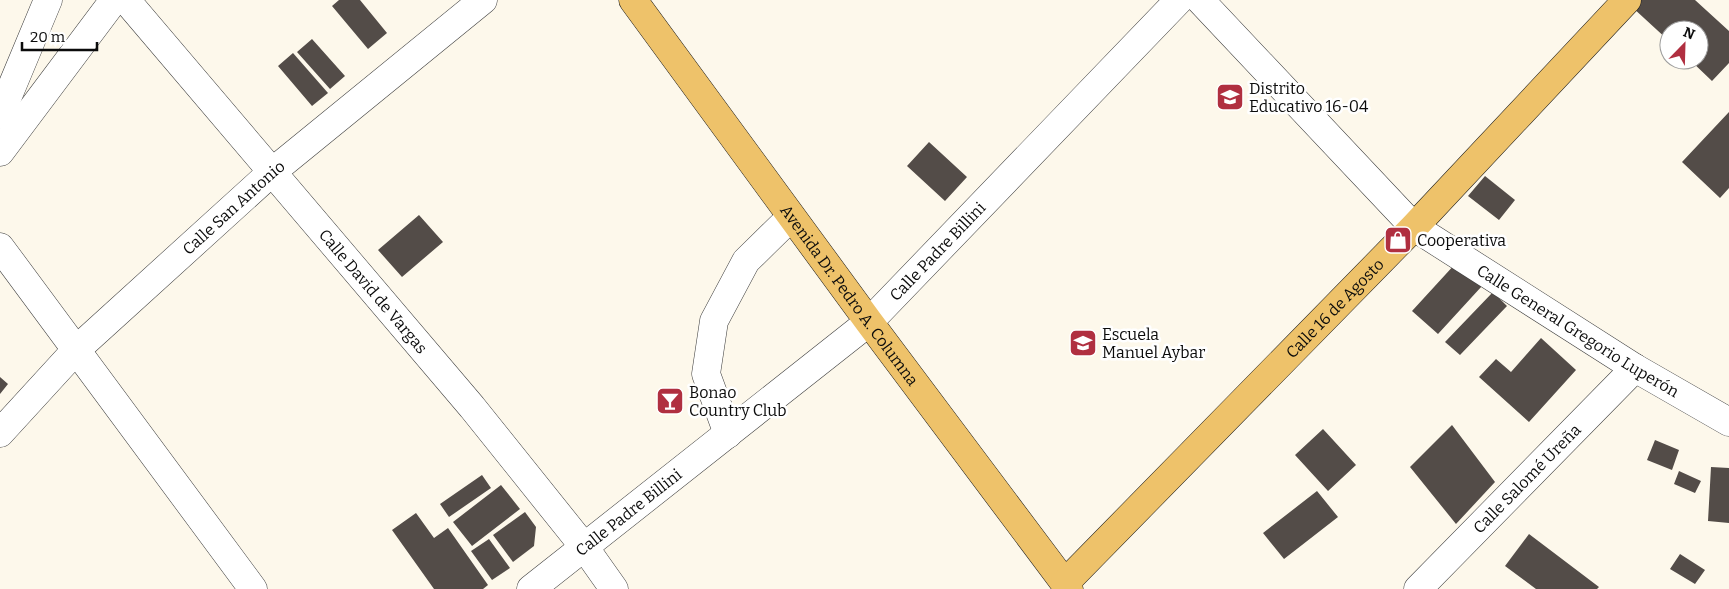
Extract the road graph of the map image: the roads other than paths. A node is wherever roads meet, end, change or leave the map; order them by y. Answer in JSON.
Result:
{"nodes":[{"id":1,"x":48,"y":0,"type":"edge"},
{"id":2,"x":114,"y":0,"type":"edge"},
{"id":3,"x":126,"y":0,"type":"edge"},
{"id":4,"x":483,"y":0,"type":"edge"},
{"id":5,"x":633,"y":0,"type":"edge"},
{"id":6,"x":1179,"y":0,"type":"edge"},
{"id":7,"x":1200,"y":0,"type":"edge"},
{"id":8,"x":1627,"y":0,"type":"edge"},
{"id":9,"x":0,"y":115,"type":"edge"},
{"id":10,"x":0,"y":152,"type":"edge"},
{"id":11,"x":272,"y":172,"type":"junction"},
{"id":12,"x":791,"y":217,"type":"junction"},
{"id":13,"x":1414,"y":227,"type":"junction"},
{"id":14,"x":0,"y":247,"type":"edge"},
{"id":15,"x":868,"y":322,"type":"junction"},
{"id":16,"x":76,"y":350,"type":"junction"},
{"id":17,"x":1635,"y":368,"type":"junction"},
{"id":18,"x":1729,"y":422,"type":"edge"},
{"id":19,"x":0,"y":433,"type":"edge"},
{"id":20,"x":728,"y":434,"type":"junction"},
{"id":21,"x":584,"y":548,"type":"junction"},
{"id":22,"x":1064,"y":587,"type":"edge"},
{"id":23,"x":253,"y":589,"type":"edge"},
{"id":24,"x":531,"y":589,"type":"edge"},
{"id":25,"x":614,"y":589,"type":"edge"},
{"id":26,"x":1418,"y":589,"type":"edge"}],
"edges":[{"from":1,"to":9,"type":"street"},
{"from":2,"to":10,"type":"street"},
{"from":3,"to":11,"type":"street","name":"Calle David de Vargas"},
{"from":4,"to":11,"type":"street","name":"Calle San Antonio"},
{"from":5,"to":12,"type":"main road","name":"Avenida Dr. Pedro A. Columna"},
{"from":6,"to":15,"type":"street","name":"Calle Padre Billini"},
{"from":7,"to":13,"type":"street","name":"Calle General Gregorio Luperón"},
{"from":8,"to":13,"type":"main road","name":"Calle 16 de Agosto"},
{"from":11,"to":16,"type":"street","name":"Calle San Antonio"},
{"from":11,"to":21,"type":"street","name":"Calle David de Vargas"},
{"from":12,"to":15,"type":"main road","name":"Avenida Dr. Pedro A. Columna"},
{"from":12,"to":20,"type":"street"},
{"from":13,"to":17,"type":"street","name":"Calle General Gregorio Luperón"},
{"from":13,"to":22,"type":"main road","name":"Calle 16 de Agosto"},
{"from":14,"to":16,"type":"street"},
{"from":15,"to":20,"type":"street","name":"Calle Padre Billini"},
{"from":15,"to":22,"type":"main road","name":"Avenida Dr. Pedro A. Columna"},
{"from":16,"to":19,"type":"street","name":"Calle San Antonio"},
{"from":16,"to":23,"type":"street"},
{"from":17,"to":18,"type":"street","name":"Calle General Gregorio Luperón"},
{"from":17,"to":26,"type":"street","name":"Calle Salomé Ureña"},
{"from":20,"to":21,"type":"street","name":"Calle Padre Billini"},
{"from":21,"to":24,"type":"street","name":"Calle Padre Billini"},
{"from":21,"to":25,"type":"street","name":"Calle David de Vargas"}]}
